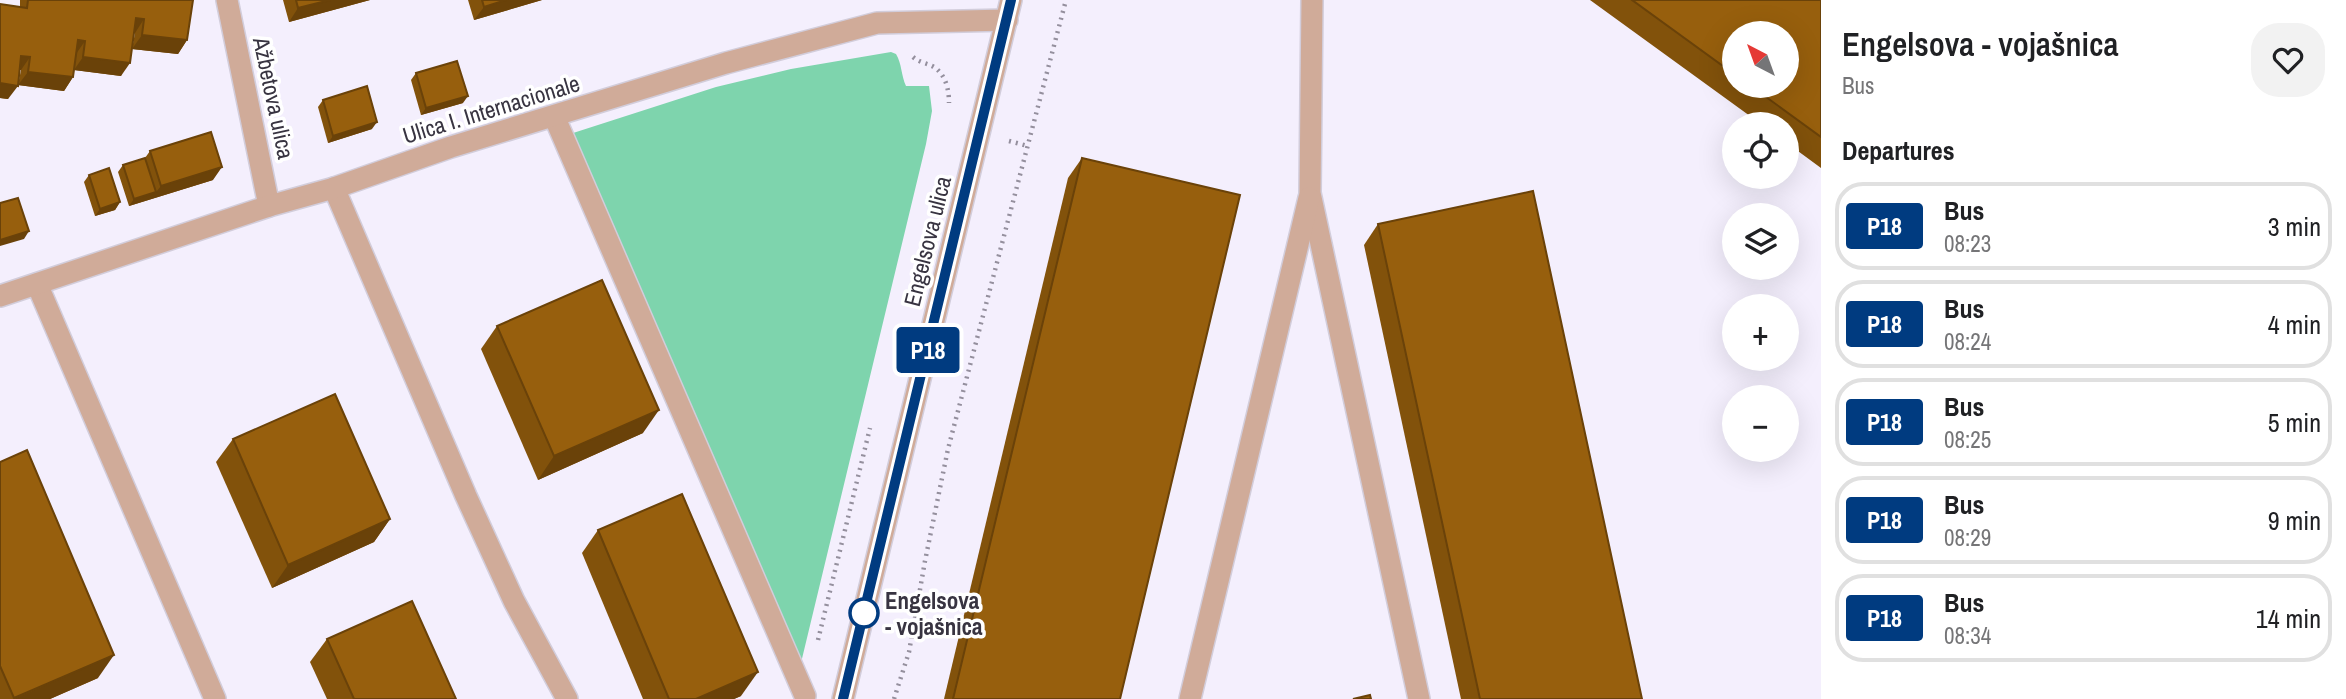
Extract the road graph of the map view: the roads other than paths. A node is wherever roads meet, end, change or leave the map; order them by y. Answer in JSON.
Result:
{"nodes":[{"id":1,"x":227,"y":0,"type":"edge"},
{"id":2,"x":1312,"y":0,"type":"edge"},
{"id":3,"x":1009,"y":10,"type":"edge"},
{"id":4,"x":554,"y":116,"type":"junction"},
{"id":5,"x":334,"y":188,"type":"junction"},
{"id":6,"x":1310,"y":192,"type":"junction"},
{"id":7,"x":269,"y":206,"type":"junction"},
{"id":8,"x":37,"y":284,"type":"junction"},
{"id":9,"x":0,"y":296,"type":"edge"},
{"id":10,"x":805,"y":696,"type":"dead end"},
{"id":11,"x":215,"y":699,"type":"edge"},
{"id":12,"x":567,"y":699,"type":"edge"},
{"id":13,"x":843,"y":699,"type":"edge"},
{"id":14,"x":1190,"y":699,"type":"edge"},
{"id":15,"x":1419,"y":699,"type":"edge"}],
"edges":[{"from":1,"to":7,"type":"street","name":"Ažbetova ulica"},
{"from":2,"to":6,"type":"street"},
{"from":3,"to":4,"type":"street","name":"Ulica I. Internacionale"},
{"from":3,"to":13,"type":"street","name":"Engelsova ulica"},
{"from":4,"to":5,"type":"street","name":"Ulica I. Internacionale"},
{"from":4,"to":10,"type":"street"},
{"from":5,"to":7,"type":"street","name":"Ulica I. Internacionale"},
{"from":5,"to":12,"type":"street"},
{"from":6,"to":14,"type":"street"},
{"from":6,"to":15,"type":"street"},
{"from":7,"to":8,"type":"street","name":"Ulica I. Internacionale"},
{"from":8,"to":9,"type":"street","name":"Ulica I. Internacionale"},
{"from":8,"to":11,"type":"street"}]}
